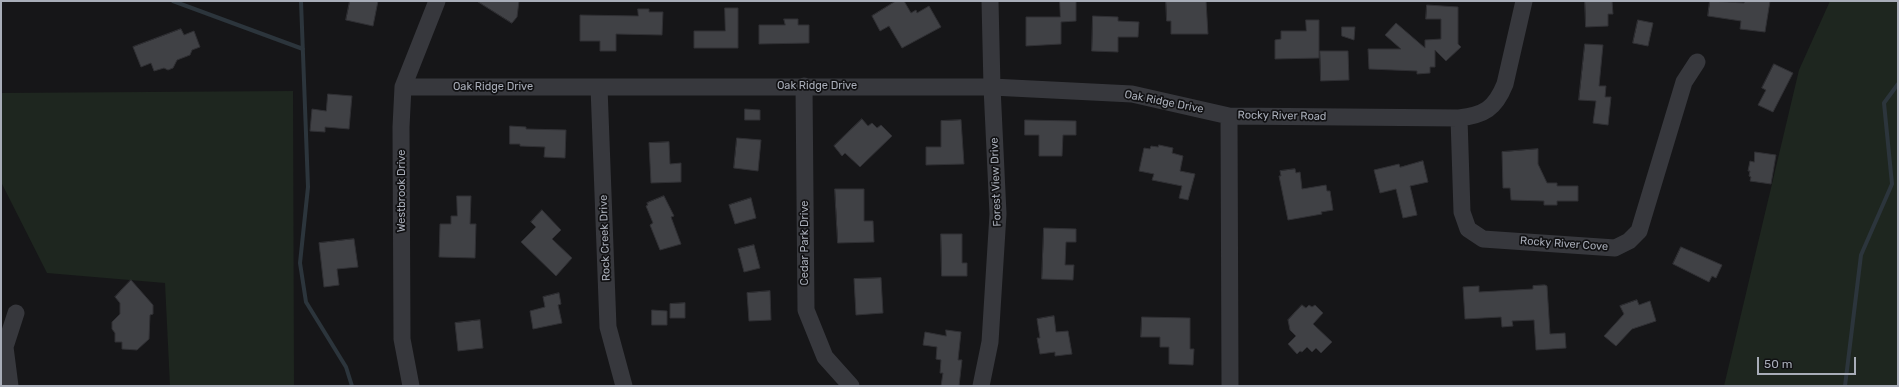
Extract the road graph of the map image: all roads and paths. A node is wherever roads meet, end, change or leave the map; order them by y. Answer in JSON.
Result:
{"nodes":[{"id":1,"x":438,"y":1,"type":"edge"},
{"id":2,"x":990,"y":1,"type":"edge"},
{"id":3,"x":1524,"y":1,"type":"edge"},
{"id":4,"x":1697,"y":62,"type":"dead end"},
{"id":5,"x":804,"y":86,"type":"junction"},
{"id":6,"x":992,"y":86,"type":"junction"},
{"id":7,"x":403,"y":87,"type":"junction"},
{"id":8,"x":598,"y":88,"type":"junction"},
{"id":9,"x":1229,"y":116,"type":"junction"},
{"id":10,"x":1459,"y":118,"type":"junction"},
{"id":11,"x":16,"y":313,"type":"dead end"},
{"id":12,"x":10,"y":386,"type":"edge"},
{"id":13,"x":411,"y":386,"type":"edge"},
{"id":14,"x":624,"y":386,"type":"edge"},
{"id":15,"x":851,"y":386,"type":"edge"},
{"id":16,"x":981,"y":386,"type":"edge"},
{"id":17,"x":1230,"y":386,"type":"edge"}],
"edges":[{"from":1,"to":7,"type":"street","name":"Westbrook Drive"},
{"from":2,"to":6,"type":"street","name":"Forest View Drive"},
{"from":3,"to":10,"type":"street","name":"Rocky River Road"},
{"from":4,"to":10,"type":"street","name":"Rocky River Cove"},
{"from":5,"to":6,"type":"street","name":"Oak Ridge Drive"},
{"from":5,"to":8,"type":"street","name":"Oak Ridge Drive"},
{"from":5,"to":15,"type":"street","name":"Cedar Park Drive"},
{"from":6,"to":9,"type":"street","name":"Oak Ridge Drive"},
{"from":6,"to":16,"type":"street","name":"Forest View Drive"},
{"from":7,"to":8,"type":"street","name":"Oak Ridge Drive"},
{"from":7,"to":13,"type":"street","name":"Westbrook Drive"},
{"from":8,"to":14,"type":"street","name":"Rock Creek Drive"},
{"from":9,"to":10,"type":"street","name":"Rocky River Road"},
{"from":9,"to":17,"type":"street","name":"Rocky River Road"},
{"from":11,"to":12,"type":"street"}]}
